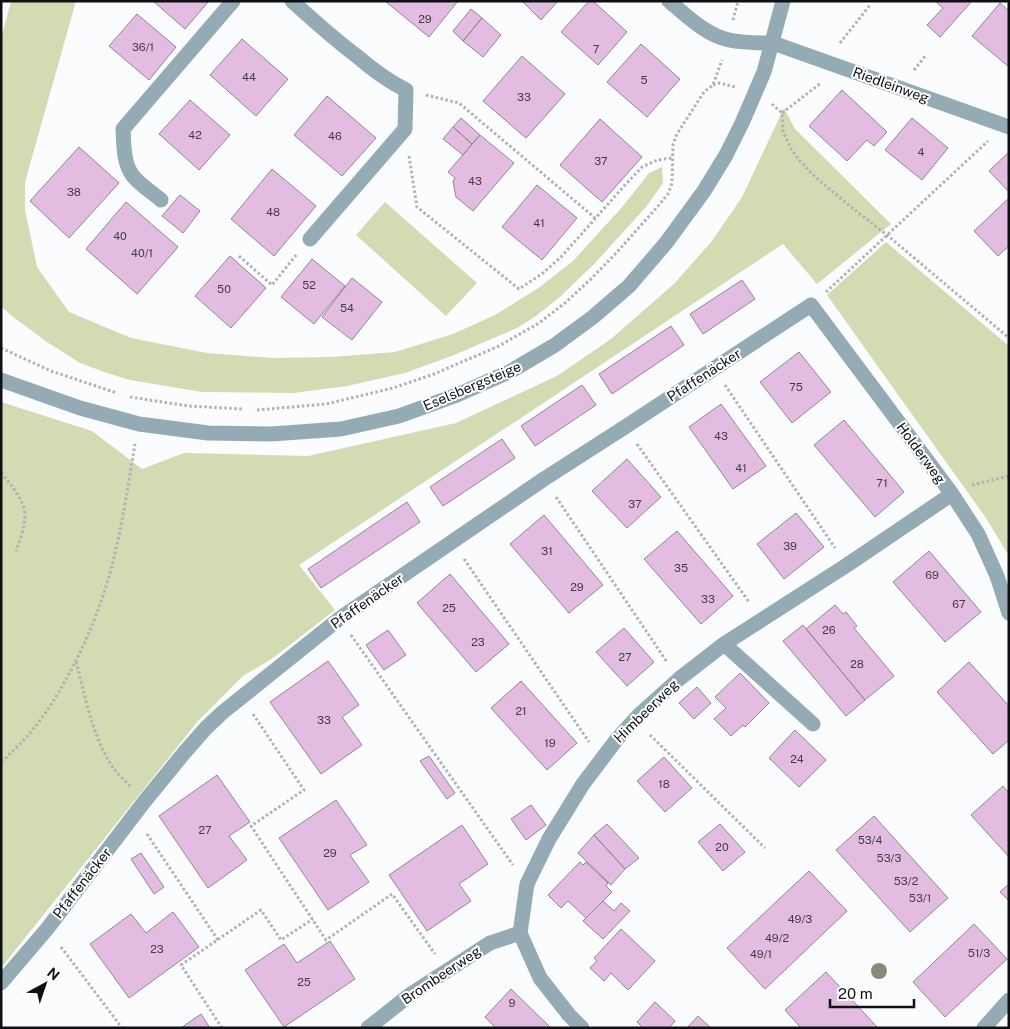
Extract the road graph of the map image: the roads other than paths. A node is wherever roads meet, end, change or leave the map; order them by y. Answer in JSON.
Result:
{"nodes":[{"id":1,"x":233,"y":1,"type":"edge"},
{"id":2,"x":292,"y":1,"type":"edge"},
{"id":3,"x":669,"y":1,"type":"edge"},
{"id":4,"x":783,"y":1,"type":"edge"},
{"id":5,"x":773,"y":43,"type":"junction"},
{"id":6,"x":1007,"y":126,"type":"edge"},
{"id":7,"x":160,"y":200,"type":"dead end"},
{"id":8,"x":310,"y":238,"type":"road end"},
{"id":9,"x":811,"y":305,"type":"joint"},
{"id":10,"x":6,"y":383,"type":"edge"},
{"id":11,"x":952,"y":494,"type":"junction"},
{"id":12,"x":1009,"y":613,"type":"edge"},
{"id":13,"x":724,"y":644,"type":"junction"},
{"id":14,"x":813,"y":724,"type":"dead end"},
{"id":15,"x":520,"y":933,"type":"junction"},
{"id":16,"x":1,"y":983,"type":"edge"},
{"id":17,"x":1009,"y":1000,"type":"edge"},
{"id":18,"x":368,"y":1028,"type":"edge"},
{"id":19,"x":582,"y":1028,"type":"edge"},
{"id":20,"x":984,"y":1028,"type":"edge"}],
"edges":[{"from":1,"to":7,"type":"street"},
{"from":2,"to":8,"type":"street"},
{"from":3,"to":5,"type":"street","name":"Riedleinweg"},
{"from":4,"to":5,"type":"street","name":"Eselsbergsteige"},
{"from":5,"to":6,"type":"street","name":"Riedleinweg"},
{"from":5,"to":10,"type":"street","name":"Eselsbergsteige"},
{"from":9,"to":11,"type":"street","name":"Holderweg"},
{"from":9,"to":16,"type":"street","name":"Pfaffenäcker"},
{"from":11,"to":12,"type":"street","name":"Holderweg"},
{"from":11,"to":13,"type":"street","name":"Himbeerweg"},
{"from":13,"to":14,"type":"street"},
{"from":13,"to":15,"type":"street","name":"Himbeerweg"},
{"from":15,"to":18,"type":"street","name":"Brombeerweg"},
{"from":15,"to":19,"type":"street"},
{"from":17,"to":20,"type":"street"}]}
